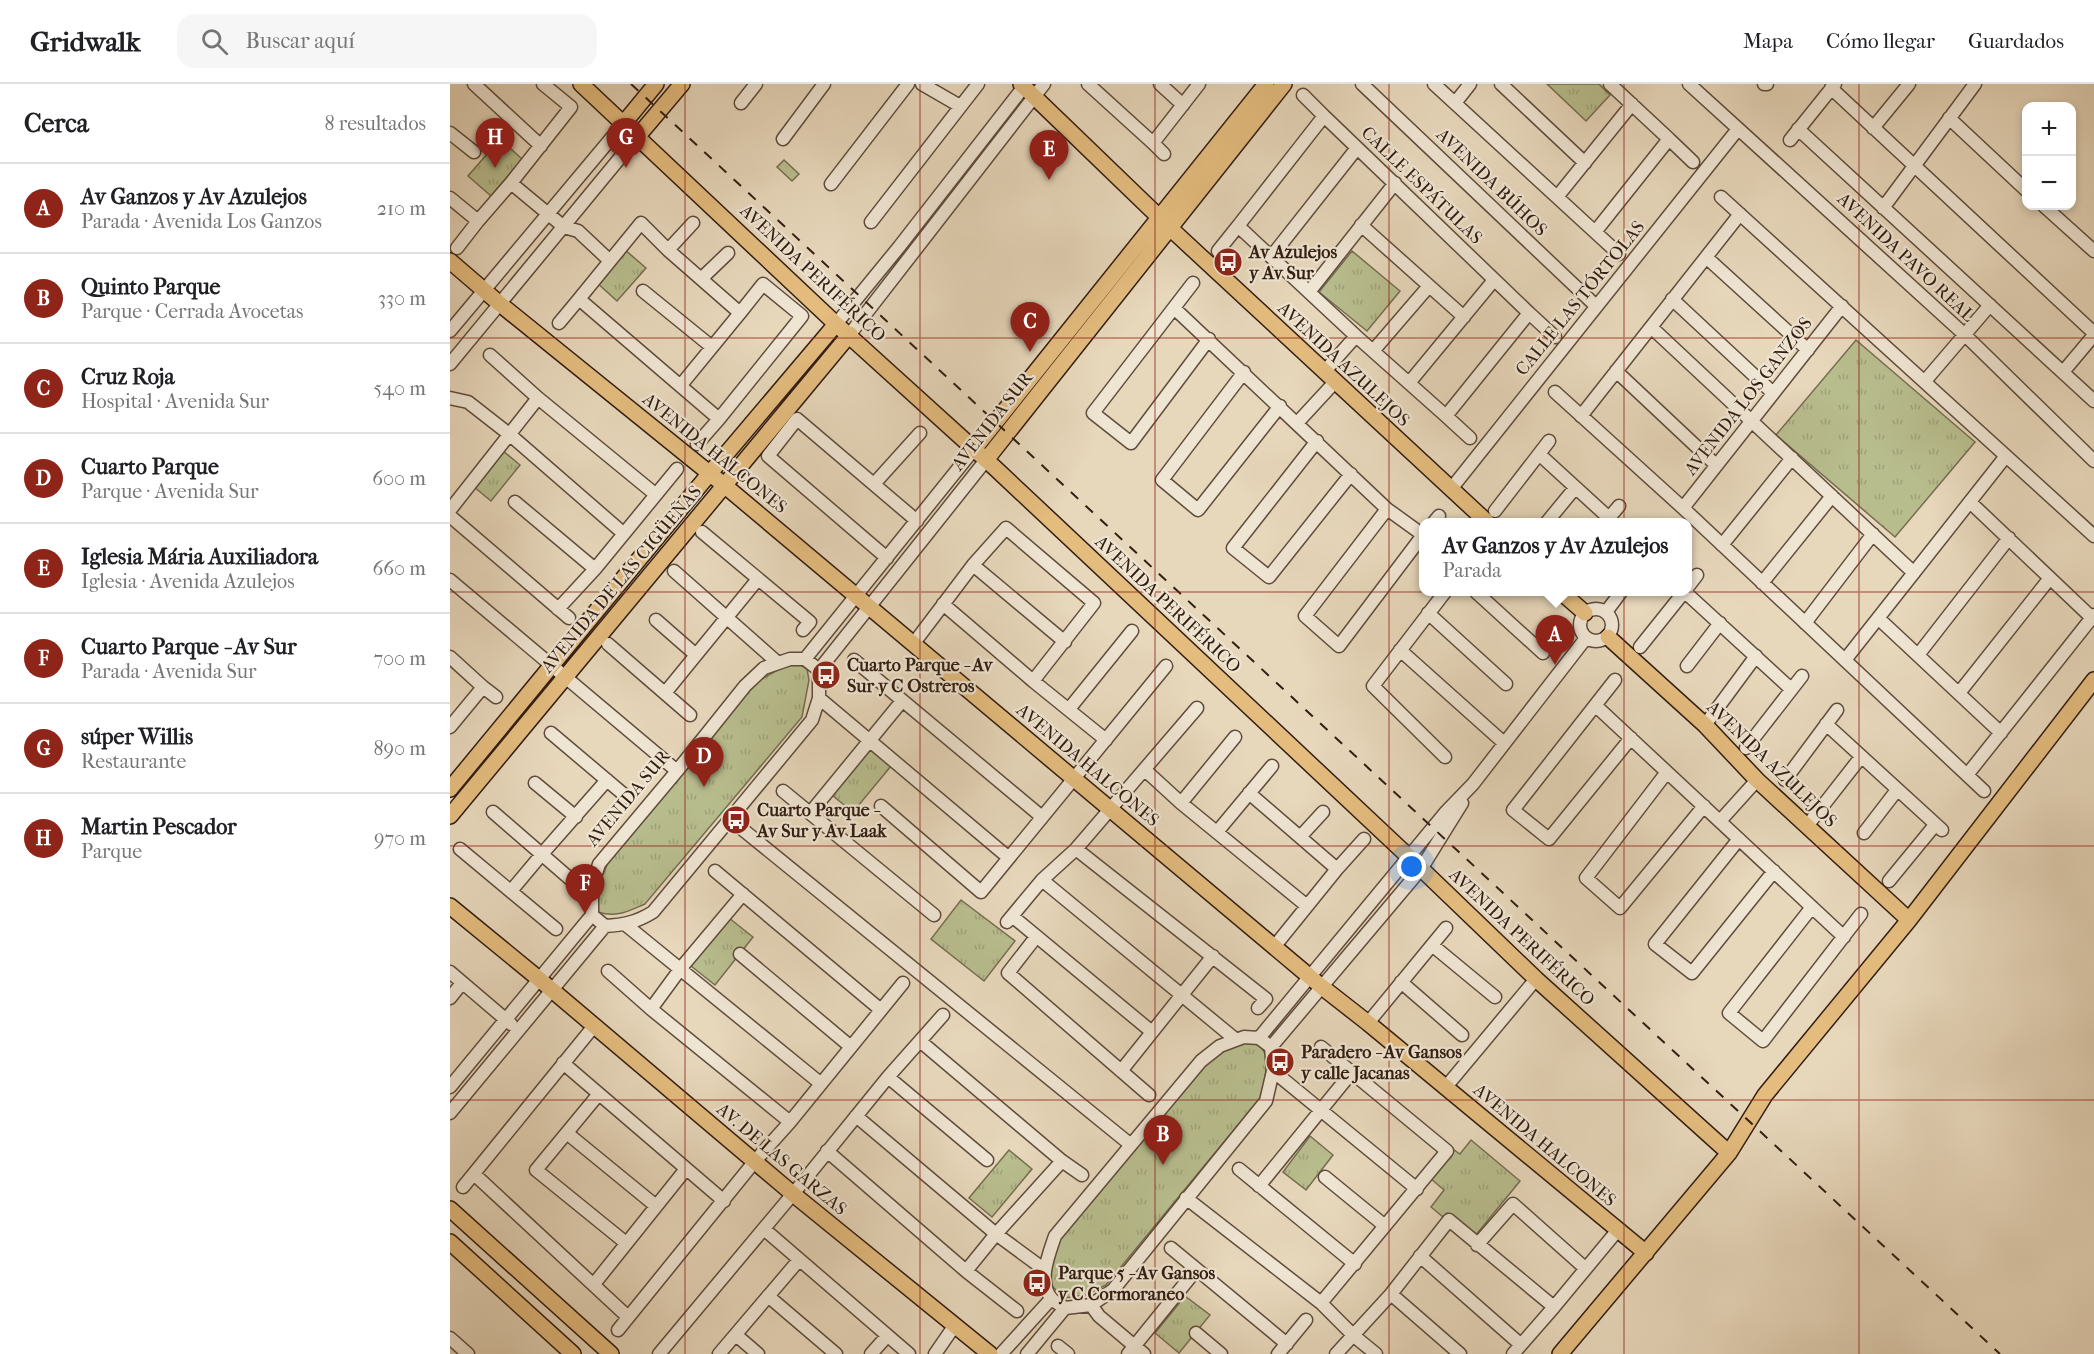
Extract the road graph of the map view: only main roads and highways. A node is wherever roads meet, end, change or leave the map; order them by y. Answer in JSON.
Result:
{"nodes":[{"id":1,"x":581,"y":84,"type":"edge"},
{"id":2,"x":656,"y":84,"type":"edge"},
{"id":3,"x":682,"y":84,"type":"edge"},
{"id":4,"x":1266,"y":84,"type":"edge"},
{"id":5,"x":1284,"y":84,"type":"edge"},
{"id":6,"x":1030,"y":87,"type":"edge"},
{"id":7,"x":624,"y":123,"type":"junction"},
{"id":8,"x":639,"y":136,"type":"junction"},
{"id":9,"x":1165,"y":223,"type":"junction"},
{"id":10,"x":454,"y":254,"type":"edge"},
{"id":11,"x":836,"y":324,"type":"junction"},
{"id":12,"x":850,"y":334,"type":"junction"},
{"id":13,"x":1035,"y":373,"type":"junction"},
{"id":14,"x":1047,"y":383,"type":"junction"},
{"id":15,"x":974,"y":449,"type":"junction"},
{"id":16,"x":986,"y":460,"type":"junction"},
{"id":17,"x":710,"y":473,"type":"junction"},
{"id":18,"x":724,"y":485,"type":"junction"},
{"id":19,"x":1491,"y":517,"type":"edge"},
{"id":20,"x":1566,"y":596,"type":"edge"},
{"id":21,"x":1585,"y":614,"type":"road end"},
{"id":22,"x":1608,"y":637,"type":"road end"},
{"id":23,"x":2094,"y":680,"type":"edge"},
{"id":24,"x":450,"y":789,"type":"edge"},
{"id":25,"x":450,"y":816,"type":"edge"},
{"id":26,"x":450,"y":906,"type":"edge"},
{"id":27,"x":1909,"y":920,"type":"junction"},
{"id":28,"x":1729,"y":1153,"type":"junction"},
{"id":29,"x":450,"y":1209,"type":"edge"},
{"id":30,"x":450,"y":1242,"type":"edge"},
{"id":31,"x":1646,"y":1253,"type":"junction"},
{"id":32,"x":573,"y":1354,"type":"edge"},
{"id":33,"x":611,"y":1354,"type":"edge"},
{"id":34,"x":990,"y":1354,"type":"edge"},
{"id":35,"x":1560,"y":1354,"type":"edge"}],
"edges":[{"from":1,"to":7,"type":"main road","name":"AVENIDA PERIFÉRICO"},
{"from":2,"to":7,"type":"main road"},
{"from":3,"to":8,"type":"main road"},
{"from":4,"to":9,"type":"main road","name":"AVENIDA SUR"},
{"from":5,"to":9,"type":"main road","name":"AVENIDA SUR"},
{"from":6,"to":9,"type":"main road","name":"AVENIDA AZULEJOS"},
{"from":7,"to":8,"type":"main road","name":"AVENIDA PERIFÉRICO"},
{"from":8,"to":11,"type":"main road","name":"AVENIDA PERIFÉRICO"},
{"from":9,"to":13,"type":"main road","name":"AVENIDA SUR"},
{"from":9,"to":14,"type":"main road","name":"AVENIDA SUR"},
{"from":9,"to":19,"type":"main road","name":"AVENIDA AZULEJOS"},
{"from":10,"to":17,"type":"main road","name":"AVENIDA HALCONES"},
{"from":11,"to":12,"type":"main road","name":"AVENIDA PERIFÉRICO"},
{"from":11,"to":17,"type":"main road","name":"AVENIDA DE LAS CIGÜEÑAS"},
{"from":12,"to":15,"type":"main road","name":"AVENIDA PERIFÉRICO"},
{"from":12,"to":18,"type":"main road","name":"AVENIDA DE LAS CIGÜEÑAS"},
{"from":13,"to":14,"type":"main road"},
{"from":13,"to":15,"type":"main road","name":"AVENIDA SUR"},
{"from":14,"to":16,"type":"main road","name":"AVENIDA SUR"},
{"from":15,"to":16,"type":"main road","name":"AVENIDA PERIFÉRICO"},
{"from":16,"to":28,"type":"main road","name":"AVENIDA PERIFÉRICO"},
{"from":17,"to":18,"type":"main road","name":"AVENIDA HALCONES"},
{"from":17,"to":24,"type":"main road","name":"AVENIDA DE LAS CIGÜEÑAS"},
{"from":18,"to":25,"type":"main road","name":"AVENIDA DE LAS CIGÜEÑAS"},
{"from":18,"to":31,"type":"main road","name":"AVENIDA HALCONES"},
{"from":20,"to":21,"type":"main road"},
{"from":22,"to":27,"type":"main road","name":"AVENIDA AZULEJOS"},
{"from":23,"to":27,"type":"main road"},
{"from":26,"to":34,"type":"main road","name":"AV. DE LAS GARZAS"},
{"from":27,"to":28,"type":"main road"},
{"from":28,"to":31,"type":"main road"},
{"from":29,"to":33,"type":"main road"},
{"from":30,"to":32,"type":"main road"},
{"from":31,"to":35,"type":"main road"}]}
